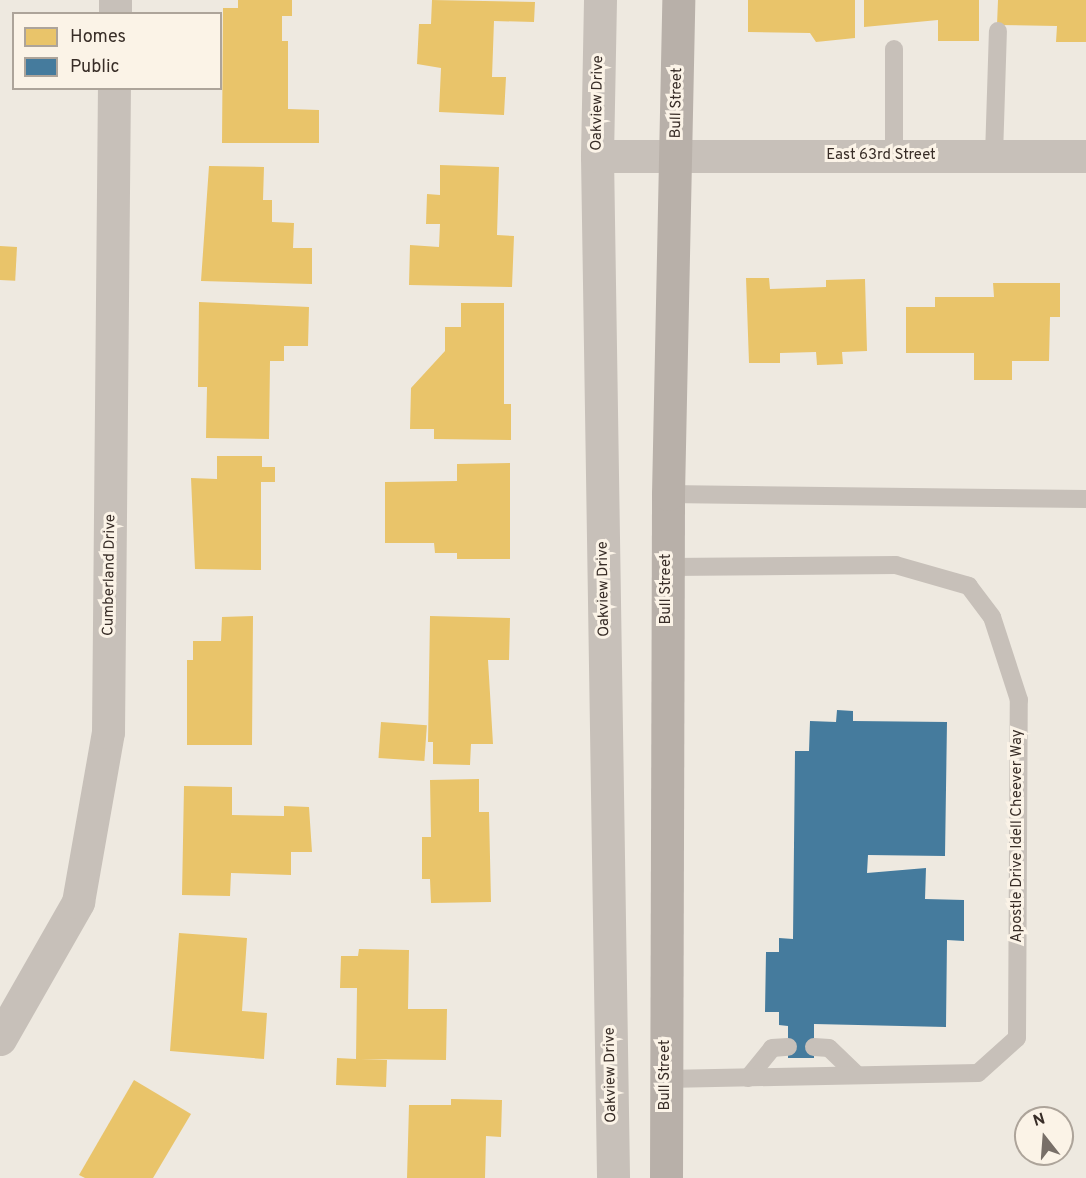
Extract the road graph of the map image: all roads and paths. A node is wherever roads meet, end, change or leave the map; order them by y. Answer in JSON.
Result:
{"nodes":[{"id":1,"x":600,"y":0,"type":"edge"},
{"id":2,"x":678,"y":0,"type":"edge"},
{"id":3,"x":998,"y":31,"type":"dead end"},
{"id":4,"x":894,"y":49,"type":"dead end"},
{"id":5,"x":114,"y":90,"type":"edge"},
{"id":6,"x":597,"y":156,"type":"junction"},
{"id":7,"x":676,"y":156,"type":"junction"},
{"id":8,"x":894,"y":156,"type":"junction"},
{"id":9,"x":994,"y":156,"type":"junction"},
{"id":10,"x":1086,"y":156,"type":"edge"},
{"id":11,"x":668,"y":494,"type":"junction"},
{"id":12,"x":1086,"y":499,"type":"edge"},
{"id":13,"x":668,"y":567,"type":"junction"},
{"id":14,"x":0,"y":1039,"type":"edge"},
{"id":15,"x":788,"y":1047,"type":"dead end"},
{"id":16,"x":814,"y":1047,"type":"dead end"},
{"id":17,"x":857,"y":1075,"type":"junction"},
{"id":18,"x":748,"y":1078,"type":"junction"},
{"id":19,"x":666,"y":1079,"type":"junction"},
{"id":20,"x":612,"y":1178,"type":"edge"},
{"id":21,"x":666,"y":1178,"type":"edge"}],
"edges":[{"from":1,"to":6,"type":"street","name":"Oakview Drive"},
{"from":2,"to":7,"type":"street","name":"Bull Street"},
{"from":3,"to":9,"type":"lane"},
{"from":4,"to":8,"type":"lane"},
{"from":5,"to":14,"type":"street","name":"Cumberland Drive"},
{"from":6,"to":7,"type":"street","name":"East 63rd Street"},
{"from":6,"to":20,"type":"street","name":"Oakview Drive"},
{"from":7,"to":8,"type":"street","name":"East 63rd Street"},
{"from":7,"to":11,"type":"street","name":"Bull Street"},
{"from":8,"to":9,"type":"street","name":"East 63rd Street"},
{"from":9,"to":10,"type":"street","name":"East 63rd Street"},
{"from":11,"to":12,"type":"lane"},
{"from":11,"to":13,"type":"street","name":"Bull Street"},
{"from":13,"to":17,"type":"lane","name":"Apostle Drive Idell Cheever Way"},
{"from":13,"to":19,"type":"street","name":"Bull Street"},
{"from":15,"to":18,"type":"lane"},
{"from":16,"to":17,"type":"lane"},
{"from":17,"to":18,"type":"lane","name":"Apostle Drive Idell Cheever Way"},
{"from":18,"to":19,"type":"lane","name":"Apostle Drive Idell Cheever Way"},
{"from":19,"to":21,"type":"street","name":"Bull Street"}]}
